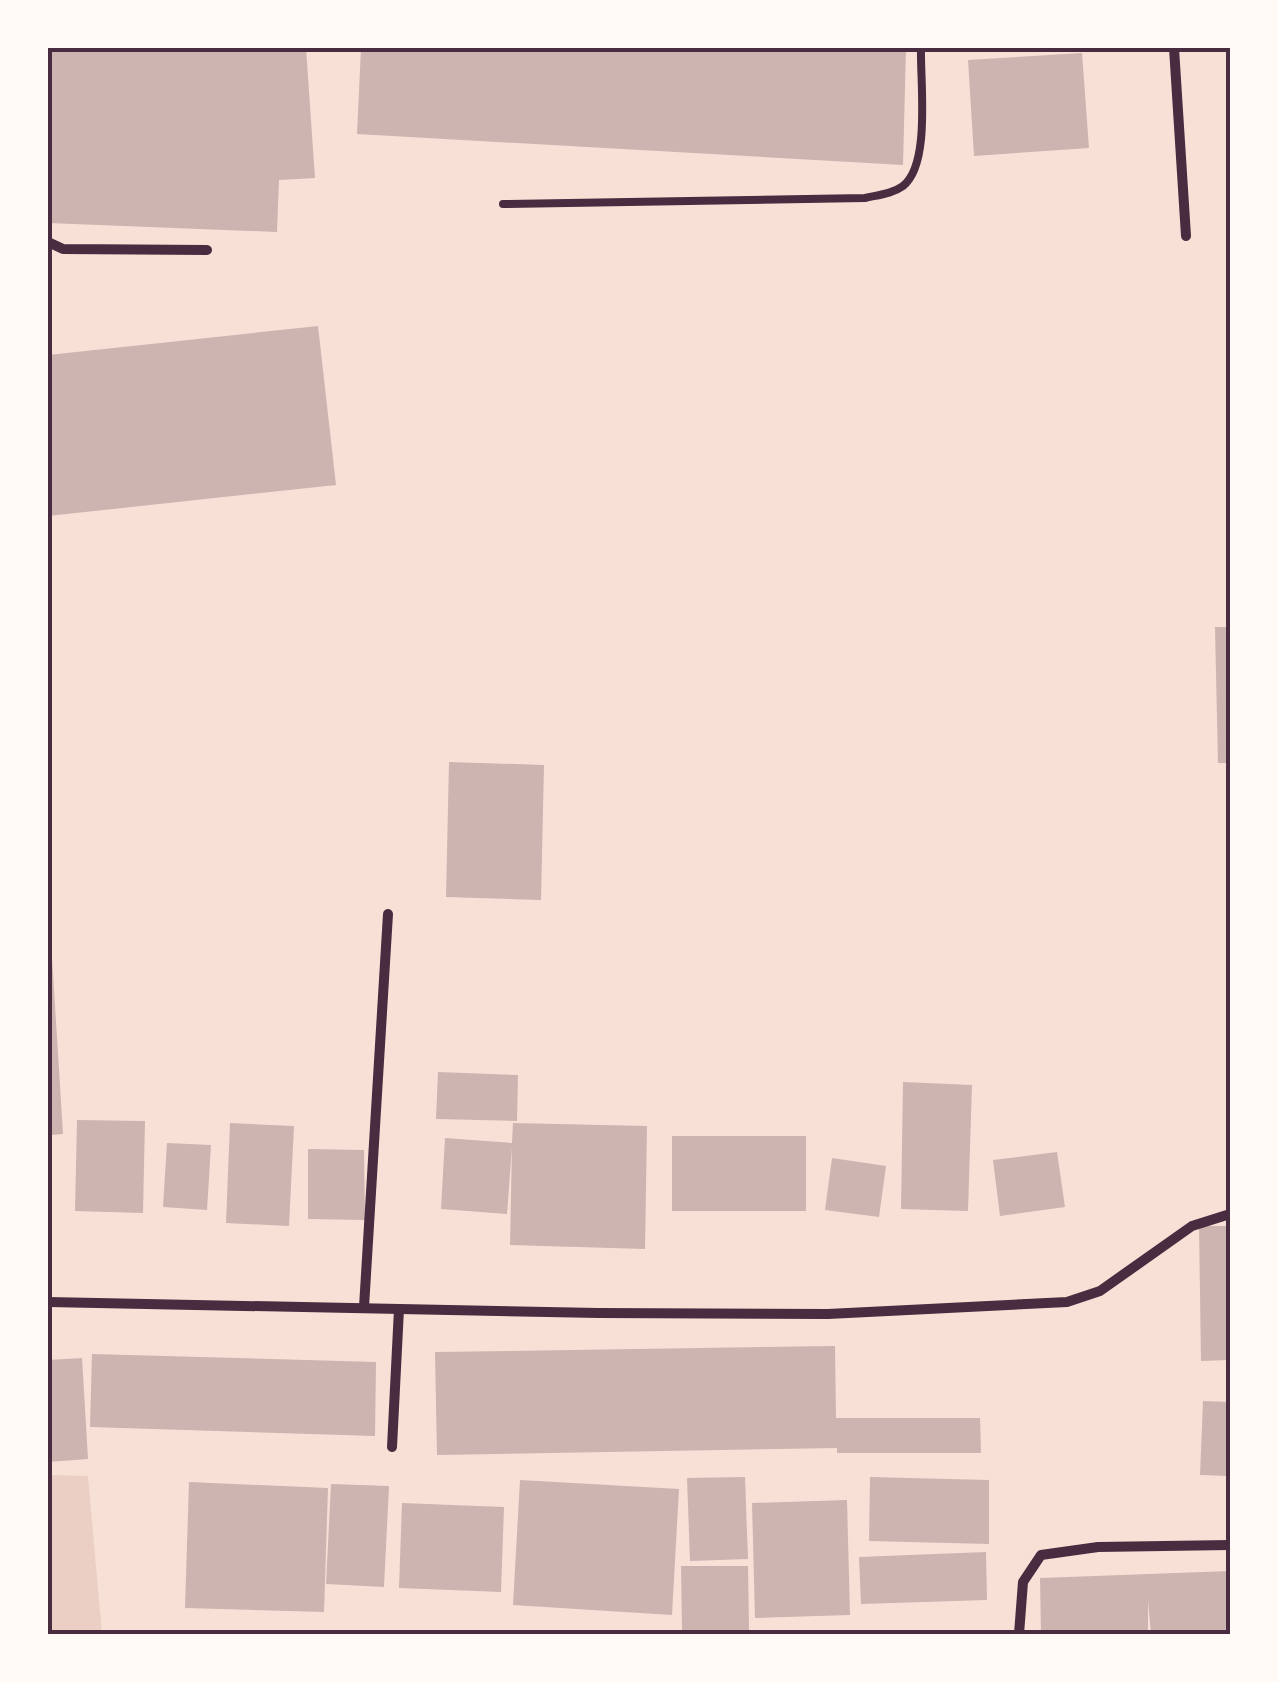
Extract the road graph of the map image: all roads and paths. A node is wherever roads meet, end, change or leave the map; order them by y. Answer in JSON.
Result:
{"nodes":[{"id":1,"x":920,"y":48,"type":"edge"},
{"id":2,"x":1174,"y":48,"type":"edge"},
{"id":3,"x":502,"y":204,"type":"dead end"},
{"id":4,"x":1186,"y":236,"type":"dead end"},
{"id":5,"x":48,"y":242,"type":"edge"},
{"id":6,"x":207,"y":250,"type":"dead end"},
{"id":7,"x":388,"y":914,"type":"dead end"},
{"id":8,"x":1230,"y":1214,"type":"edge"},
{"id":9,"x":48,"y":1302,"type":"edge"},
{"id":10,"x":364,"y":1308,"type":"junction"},
{"id":11,"x":400,"y":1309,"type":"junction"},
{"id":12,"x":392,"y":1447,"type":"dead end"},
{"id":13,"x":1230,"y":1545,"type":"edge"},
{"id":14,"x":1019,"y":1634,"type":"edge"}],
"edges":[{"from":1,"to":3,"type":"lane"},
{"from":2,"to":4,"type":"street"},
{"from":5,"to":6,"type":"street"},
{"from":7,"to":10,"type":"street"},
{"from":8,"to":11,"type":"street"},
{"from":9,"to":10,"type":"street"},
{"from":10,"to":11,"type":"street"},
{"from":11,"to":12,"type":"street"},
{"from":13,"to":14,"type":"street"}]}
